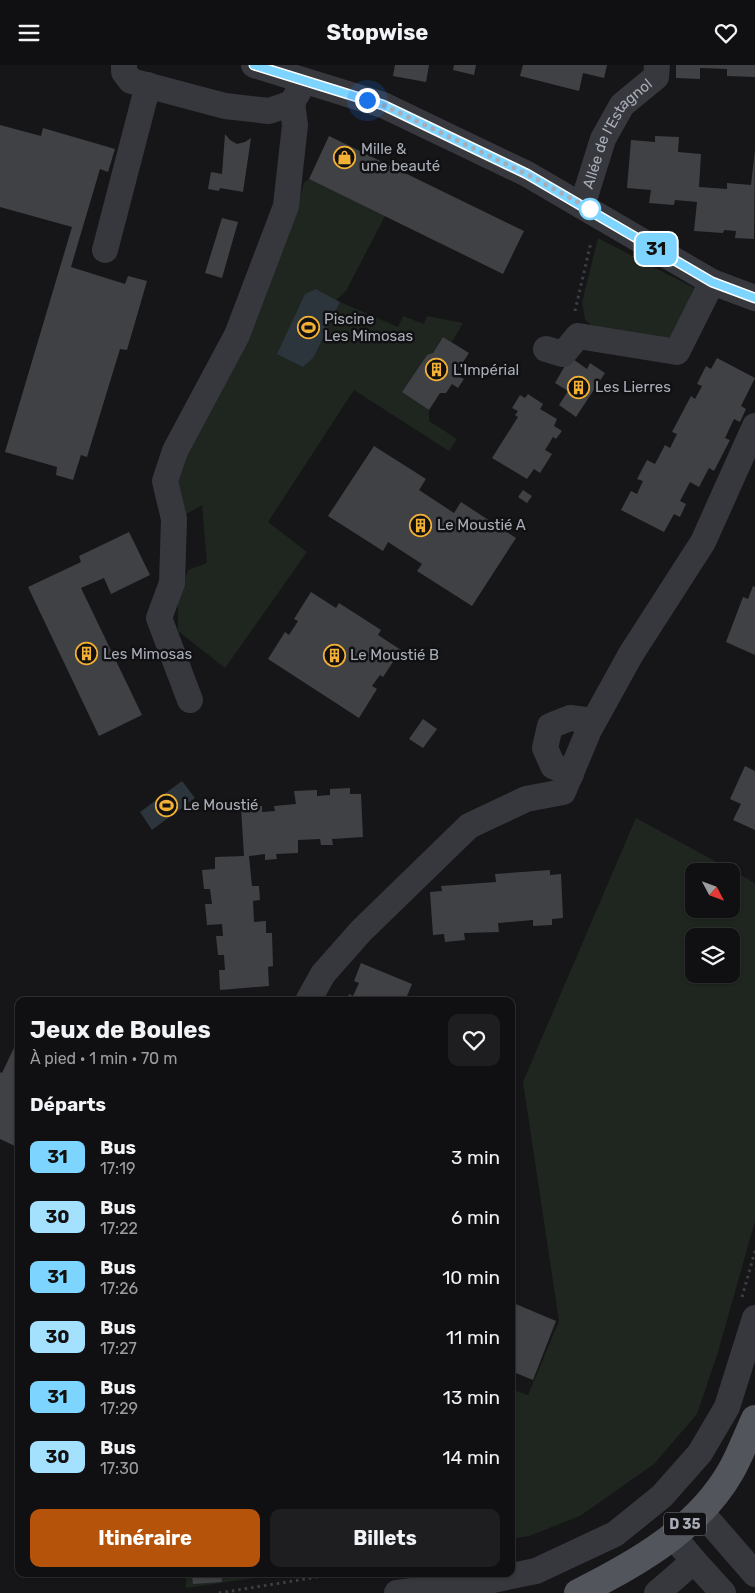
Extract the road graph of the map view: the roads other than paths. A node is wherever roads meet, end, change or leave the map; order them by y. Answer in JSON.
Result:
{"nodes":[{"id":1,"x":124,"y":65,"type":"edge"},
{"id":2,"x":254,"y":65,"type":"edge"},
{"id":3,"x":657,"y":65,"type":"edge"},
{"id":4,"x":305,"y":80,"type":"junction"},
{"id":5,"x":148,"y":85,"type":"junction"},
{"id":6,"x":292,"y":103,"type":"junction"},
{"id":7,"x":590,"y":211,"type":"junction"},
{"id":8,"x":105,"y":250,"type":"dead end"},
{"id":9,"x":712,"y":282,"type":"junction"},
{"id":10,"x":755,"y":298,"type":"edge"},
{"id":11,"x":546,"y":349,"type":"dead end"},
{"id":12,"x":755,"y":426,"type":"edge"},
{"id":13,"x":190,"y":700,"type":"dead end"},
{"id":14,"x":594,"y":721,"type":"junction"},
{"id":15,"x":571,"y":774,"type":"junction"},
{"id":16,"x":310,"y":997,"type":"edge"},
{"id":17,"x":747,"y":1313,"type":"edge"},
{"id":18,"x":755,"y":1419,"type":"edge"},
{"id":19,"x":701,"y":1512,"type":"junction"},
{"id":20,"x":672,"y":1535,"type":"junction"},
{"id":21,"x":694,"y":1561,"type":"junction"},
{"id":22,"x":755,"y":1574,"type":"edge"},
{"id":23,"x":515,"y":1575,"type":"edge"},
{"id":24,"x":507,"y":1577,"type":"edge"},
{"id":25,"x":397,"y":1593,"type":"edge"},
{"id":26,"x":578,"y":1593,"type":"edge"},
{"id":27,"x":657,"y":1593,"type":"edge"},
{"id":28,"x":723,"y":1593,"type":"edge"}],
"edges":[{"from":1,"to":5,"type":"street"},
{"from":2,"to":4,"type":"street"},
{"from":3,"to":7,"type":"street","name":"Allée de l'Estagnol"},
{"from":4,"to":6,"type":"street"},
{"from":4,"to":7,"type":"street"},
{"from":5,"to":6,"type":"street"},
{"from":5,"to":8,"type":"street"},
{"from":6,"to":13,"type":"street"},
{"from":7,"to":9,"type":"street"},
{"from":9,"to":10,"type":"street"},
{"from":9,"to":11,"type":"street"},
{"from":12,"to":14,"type":"street"},
{"from":14,"to":15,"type":"street"},
{"from":14,"to":15,"type":"street"},
{"from":15,"to":16,"type":"street"},
{"from":17,"to":23,"type":"street"},
{"from":18,"to":19,"type":"main road","number":"D 35"},
{"from":19,"to":20,"type":"main road","number":"D 35"},
{"from":19,"to":22,"type":"street"},
{"from":20,"to":21,"type":"street"},
{"from":20,"to":26,"type":"main road","number":"D 35"},
{"from":21,"to":27,"type":"street"},
{"from":21,"to":28,"type":"street"},
{"from":24,"to":25,"type":"street"}]}
